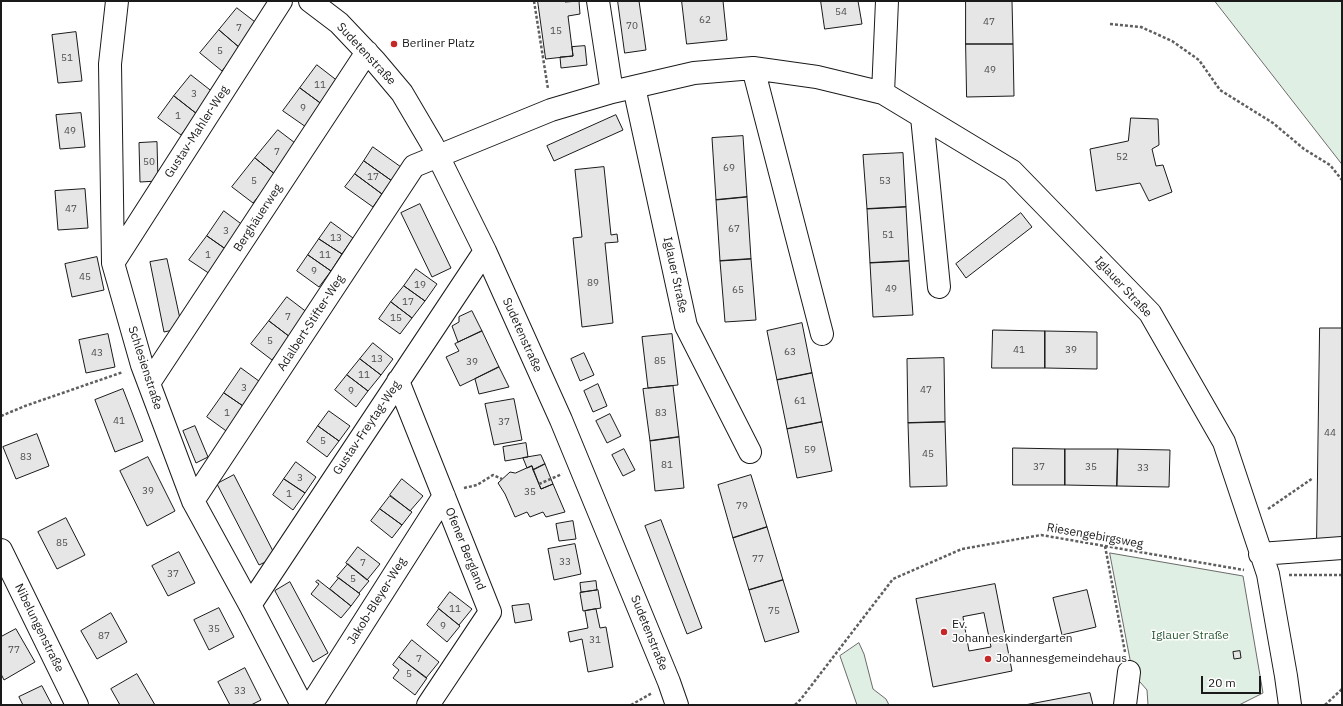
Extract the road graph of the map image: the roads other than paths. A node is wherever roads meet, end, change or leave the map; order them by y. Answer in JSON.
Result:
{"nodes":[{"id":1,"x":117,"y":1,"type":"edge"},
{"id":2,"x":281,"y":1,"type":"edge"},
{"id":3,"x":310,"y":1,"type":"edge"},
{"id":4,"x":598,"y":1,"type":"edge"},
{"id":5,"x":887,"y":1,"type":"edge"},
{"id":6,"x":367,"y":52,"type":"junction"},
{"id":7,"x":753,"y":68,"type":"junction"},
{"id":8,"x":634,"y":87,"type":"junction"},
{"id":9,"x":612,"y":92,"type":"junction"},
{"id":10,"x":883,"y":92,"type":"junction"},
{"id":11,"x":922,"y":117,"type":"junction"},
{"id":12,"x":438,"y":156,"type":"junction"},
{"id":13,"x":485,"y":251,"type":"junction"},
{"id":14,"x":114,"y":263,"type":"junction"},
{"id":15,"x":939,"y":287,"type":"dead end"},
{"id":16,"x":822,"y":334,"type":"dead end"},
{"id":17,"x":145,"y":374,"type":"junction"},
{"id":18,"x":398,"y":381,"type":"junction"},
{"id":19,"x":750,"y":452,"type":"dead end"},
{"id":20,"x":444,"y":498,"type":"junction"},
{"id":21,"x":193,"y":501,"type":"junction"},
{"id":22,"x":1342,"y":548,"type":"edge"},
{"id":23,"x":1,"y":550,"type":"edge"},
{"id":24,"x":1260,"y":554,"type":"junction"},
{"id":25,"x":250,"y":605,"type":"junction"},
{"id":26,"x":1129,"y":672,"type":"road end"},
{"id":27,"x":76,"y":705,"type":"edge"},
{"id":28,"x":302,"y":705,"type":"edge"},
{"id":29,"x":311,"y":705,"type":"edge"},
{"id":30,"x":428,"y":705,"type":"edge"},
{"id":31,"x":677,"y":705,"type":"edge"},
{"id":32,"x":1125,"y":705,"type":"edge"},
{"id":33,"x":1290,"y":705,"type":"edge"}],
"edges":[{"from":1,"to":14,"type":"street","name":"Schlesienstraße"},
{"from":2,"to":14,"type":"street","name":"Gustav-Mahler-Weg"},
{"from":3,"to":6,"type":"street","name":"Sudetenstraße"},
{"from":4,"to":9,"type":"street"},
{"from":5,"to":10,"type":"street"},
{"from":6,"to":12,"type":"street","name":"Sudetenstraße"},
{"from":6,"to":17,"type":"street","name":"Berghäuerweg"},
{"from":7,"to":8,"type":"street","name":"Iglauer Straße"},
{"from":7,"to":10,"type":"street","name":"Iglauer Straße"},
{"from":7,"to":16,"type":"street"},
{"from":8,"to":9,"type":"street","name":"Iglauer Straße"},
{"from":8,"to":19,"type":"street","name":"Iglauer Straße"},
{"from":9,"to":12,"type":"street","name":"Iglauer Straße"},
{"from":10,"to":11,"type":"street","name":"Iglauer Straße"},
{"from":11,"to":15,"type":"street"},
{"from":11,"to":24,"type":"street","name":"Iglauer Straße"},
{"from":12,"to":13,"type":"street","name":"Sudetenstraße"},
{"from":12,"to":21,"type":"street","name":"Adalbert-Stifter-Weg"},
{"from":13,"to":18,"type":"street","name":"Gustav-Freytag-Weg"},
{"from":13,"to":31,"type":"street","name":"Sudetenstraße"},
{"from":14,"to":17,"type":"street","name":"Schlesienstraße"},
{"from":17,"to":21,"type":"street","name":"Schlesienstraße"},
{"from":18,"to":20,"type":"street","name":"Ofener Bergland"},
{"from":18,"to":25,"type":"street","name":"Gustav-Freytag-Weg"},
{"from":20,"to":29,"type":"street","name":"Jakob-Bleyer-Weg"},
{"from":20,"to":30,"type":"street","name":"Ofener Bergland"},
{"from":21,"to":25,"type":"street","name":"Schlesienstraße"},
{"from":22,"to":24,"type":"street"},
{"from":23,"to":27,"type":"street","name":"Nibelungenstraße"},
{"from":24,"to":33,"type":"street","name":"Iglauer Straße"},
{"from":25,"to":28,"type":"street","name":"Schlesienstraße"},
{"from":26,"to":32,"type":"street"}]}
